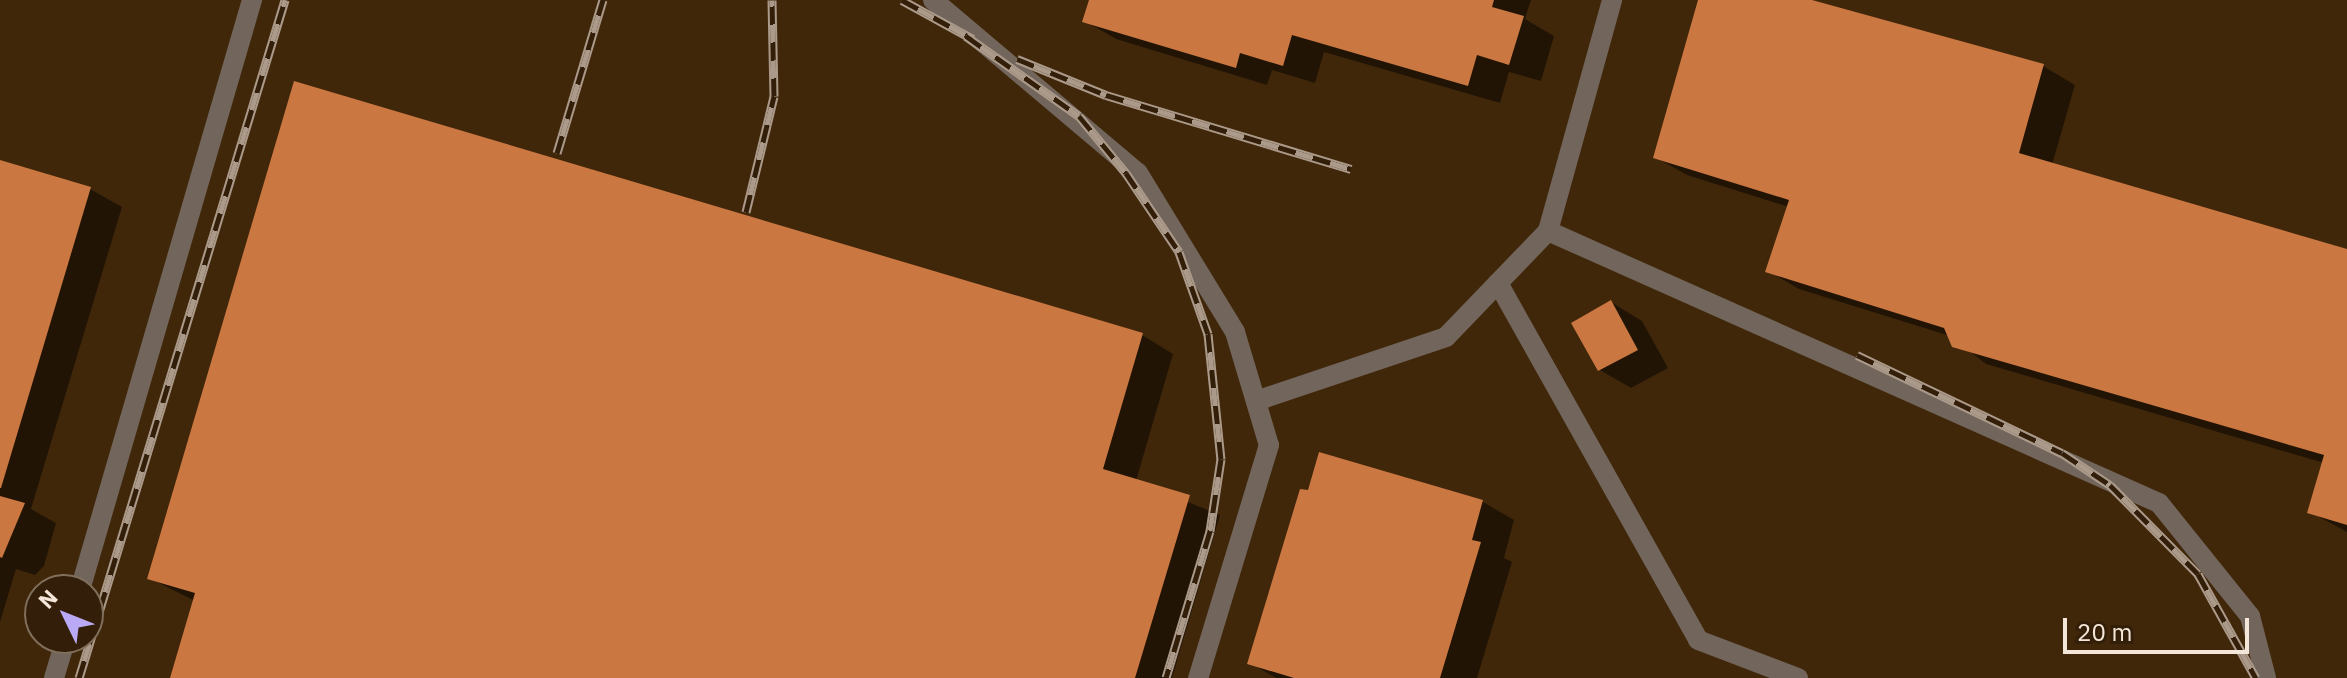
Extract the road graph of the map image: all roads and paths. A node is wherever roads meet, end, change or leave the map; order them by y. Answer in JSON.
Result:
{"nodes":[{"id":1,"x":252,"y":0,"type":"edge"},
{"id":2,"x":933,"y":0,"type":"edge"},
{"id":3,"x":1612,"y":0,"type":"edge"},
{"id":4,"x":1548,"y":231,"type":"junction"},
{"id":5,"x":1498,"y":283,"type":"junction"},
{"id":6,"x":1256,"y":401,"type":"junction"},
{"id":7,"x":85,"y":574,"type":"edge"},
{"id":8,"x":61,"y":654,"type":"edge"},
{"id":9,"x":54,"y":678,"type":"edge"},
{"id":10,"x":1198,"y":678,"type":"edge"},
{"id":11,"x":1798,"y":678,"type":"edge"},
{"id":12,"x":2266,"y":678,"type":"edge"}],
"edges":[{"from":1,"to":7,"type":"lane"},
{"from":2,"to":6,"type":"lane"},
{"from":3,"to":4,"type":"lane"},
{"from":4,"to":5,"type":"lane"},
{"from":4,"to":12,"type":"lane"},
{"from":5,"to":6,"type":"lane"},
{"from":5,"to":11,"type":"lane"},
{"from":6,"to":10,"type":"lane"},
{"from":8,"to":9,"type":"lane"}]}
